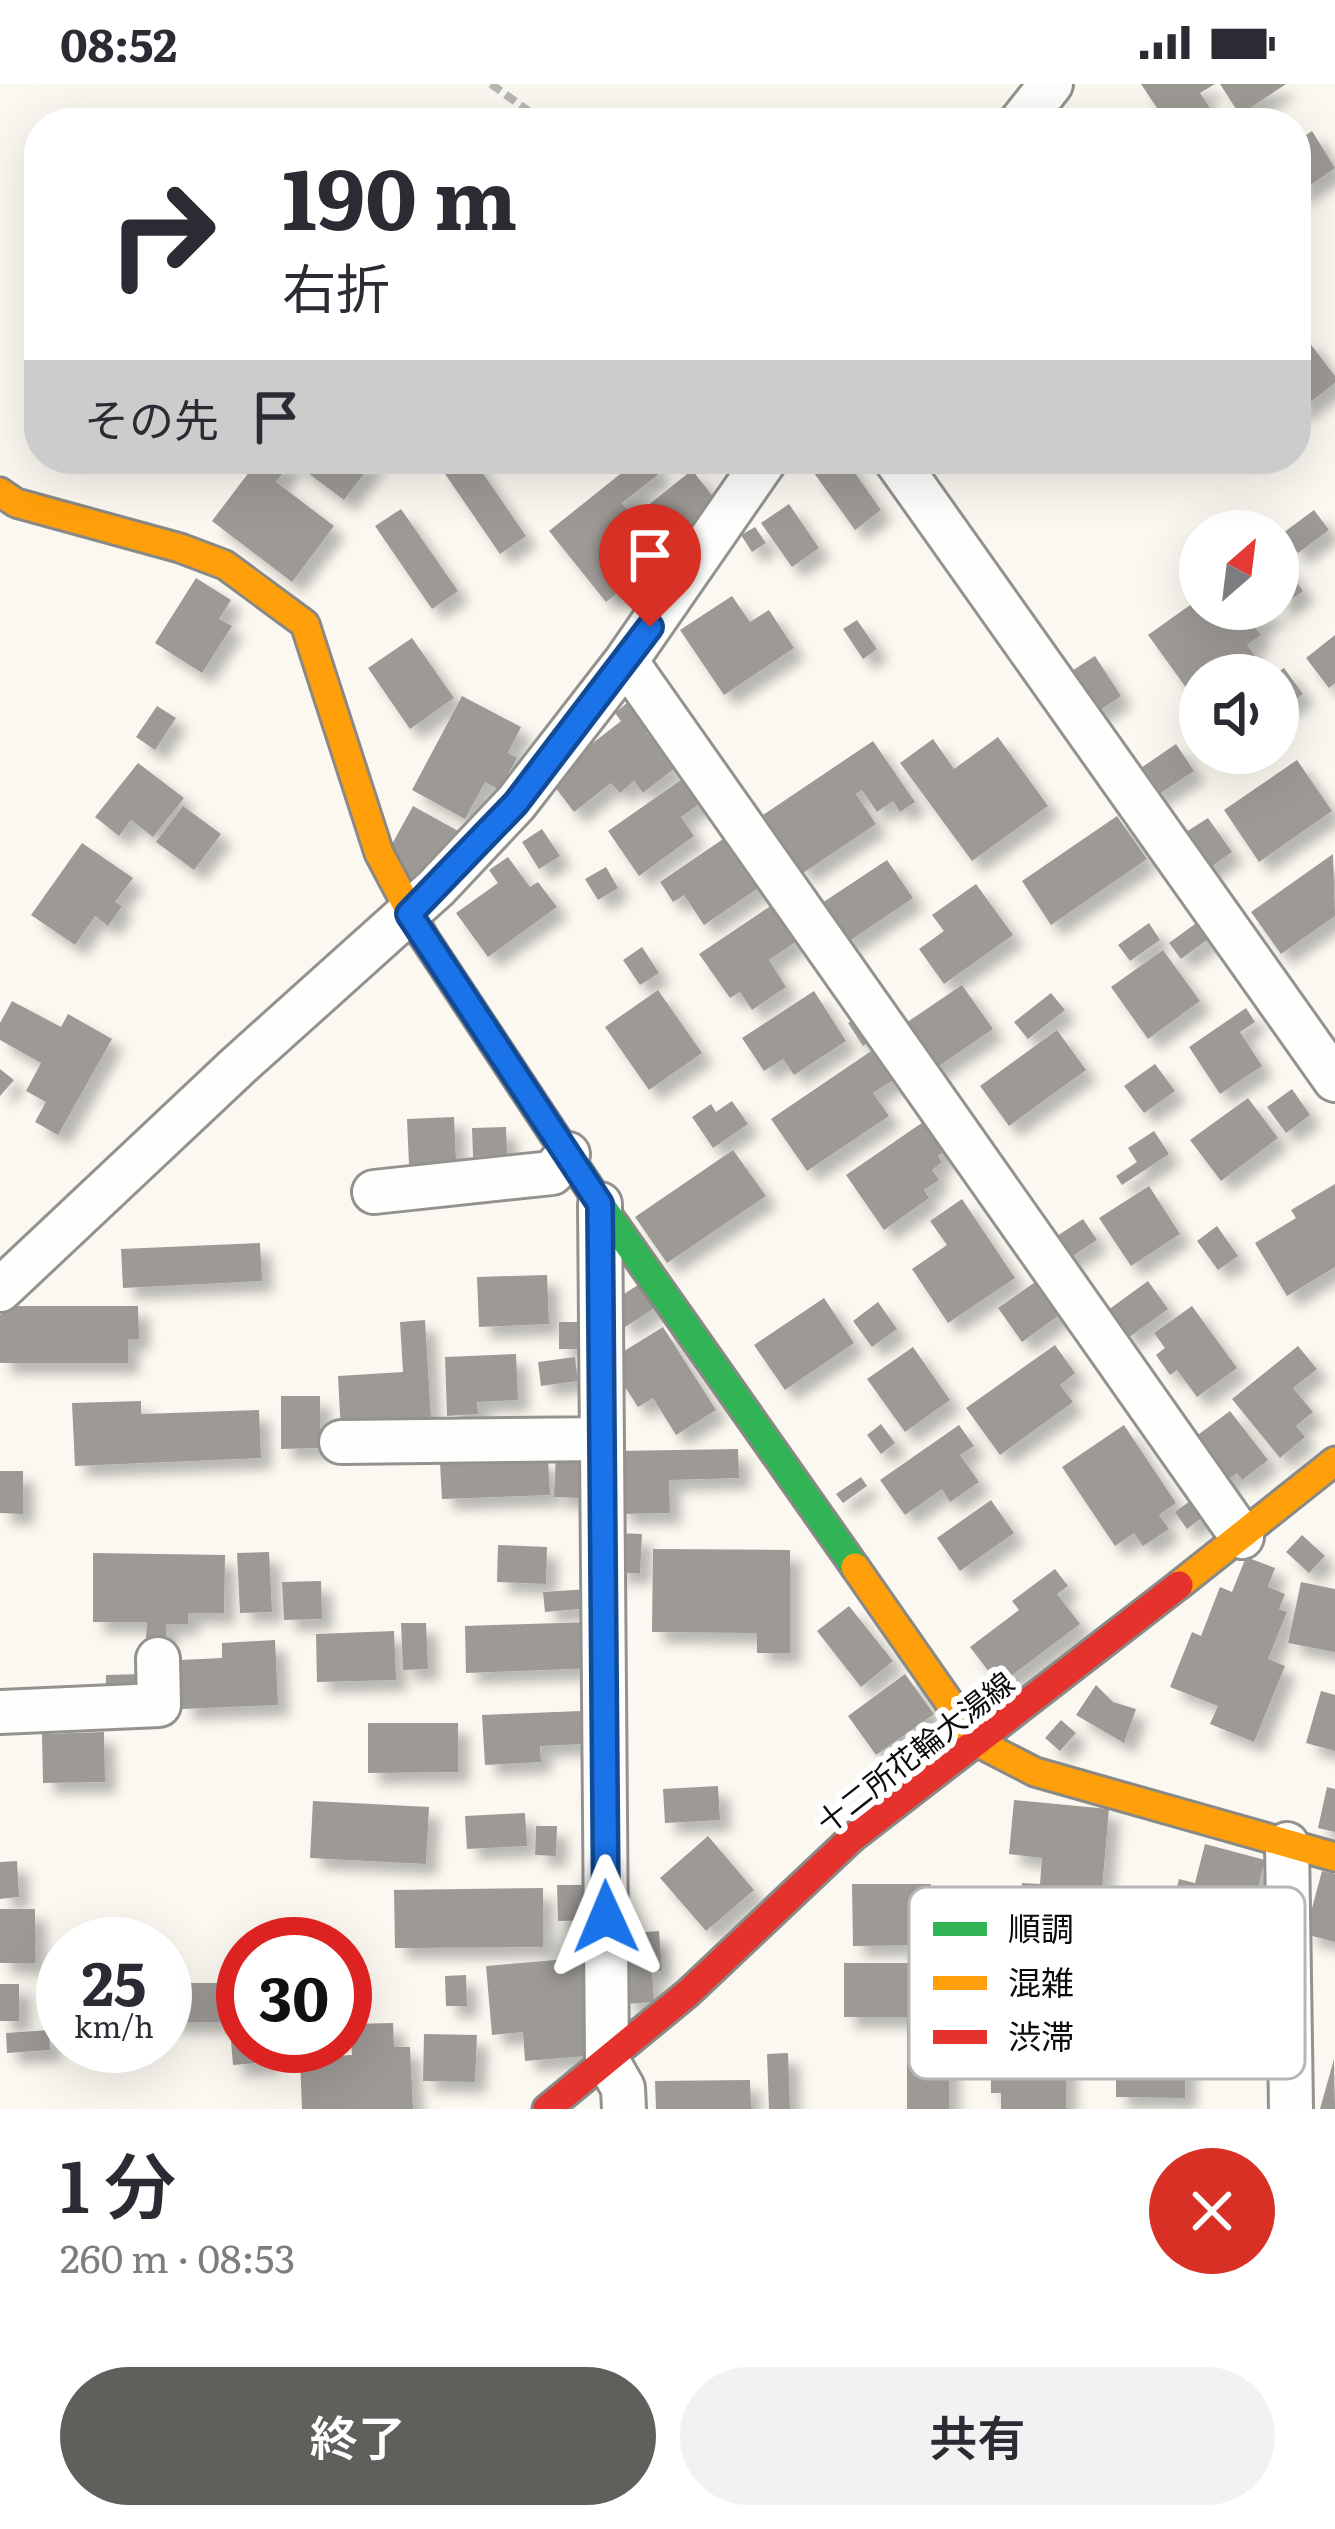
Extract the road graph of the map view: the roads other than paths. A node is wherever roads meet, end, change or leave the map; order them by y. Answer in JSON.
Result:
{"nodes":[{"id":1,"x":1051,"y":84,"type":"edge"},
{"id":2,"x":1032,"y":108,"type":"edge"},
{"id":3,"x":756,"y":474,"type":"edge"},
{"id":4,"x":907,"y":474,"type":"edge"},
{"id":5,"x":0,"y":492,"type":"edge"},
{"id":6,"x":626,"y":661,"type":"junction"},
{"id":7,"x":409,"y":914,"type":"junction"},
{"id":8,"x":1335,"y":1080,"type":"edge"},
{"id":9,"x":568,"y":1154,"type":"junction"},
{"id":10,"x":374,"y":1192,"type":"dead end"},
{"id":11,"x":600,"y":1204,"type":"junction"},
{"id":12,"x":0,"y":1290,"type":"edge"},
{"id":13,"x":602,"y":1438,"type":"junction"},
{"id":14,"x":341,"y":1442,"type":"dead end"},
{"id":15,"x":1335,"y":1461,"type":"edge"},
{"id":16,"x":1242,"y":1537,"type":"junction"},
{"id":17,"x":158,"y":1659,"type":"dead end"},
{"id":18,"x":0,"y":1712,"type":"edge"},
{"id":19,"x":977,"y":1742,"type":"junction"},
{"id":20,"x":1287,"y":1844,"type":"junction"},
{"id":21,"x":1335,"y":1857,"type":"edge"},
{"id":22,"x":1288,"y":1887,"type":"edge"},
{"id":23,"x":607,"y":2060,"type":"junction"},
{"id":24,"x":1291,"y":2079,"type":"edge"},
{"id":25,"x":547,"y":2109,"type":"edge"},
{"id":26,"x":624,"y":2109,"type":"edge"},
{"id":27,"x":1291,"y":2109,"type":"edge"}],
"edges":[{"from":1,"to":2,"type":"street"},
{"from":3,"to":6,"type":"street"},
{"from":4,"to":8,"type":"street"},
{"from":5,"to":7,"type":"street"},
{"from":6,"to":7,"type":"street"},
{"from":6,"to":16,"type":"street"},
{"from":7,"to":9,"type":"street"},
{"from":7,"to":12,"type":"street"},
{"from":9,"to":10,"type":"street"},
{"from":9,"to":11,"type":"street"},
{"from":11,"to":13,"type":"street"},
{"from":11,"to":19,"type":"street"},
{"from":13,"to":14,"type":"street"},
{"from":13,"to":23,"type":"street"},
{"from":15,"to":16,"type":"street","name":"十二所花輪大湯線"},
{"from":16,"to":19,"type":"street","name":"十二所花輪大湯線"},
{"from":17,"to":18,"type":"street"},
{"from":19,"to":20,"type":"street"},
{"from":19,"to":23,"type":"street","name":"十二所花輪大湯線"},
{"from":20,"to":21,"type":"street"},
{"from":20,"to":22,"type":"street"},
{"from":23,"to":25,"type":"street","name":"十二所花輪大湯線"},
{"from":23,"to":26,"type":"street"},
{"from":24,"to":27,"type":"street"}]}
